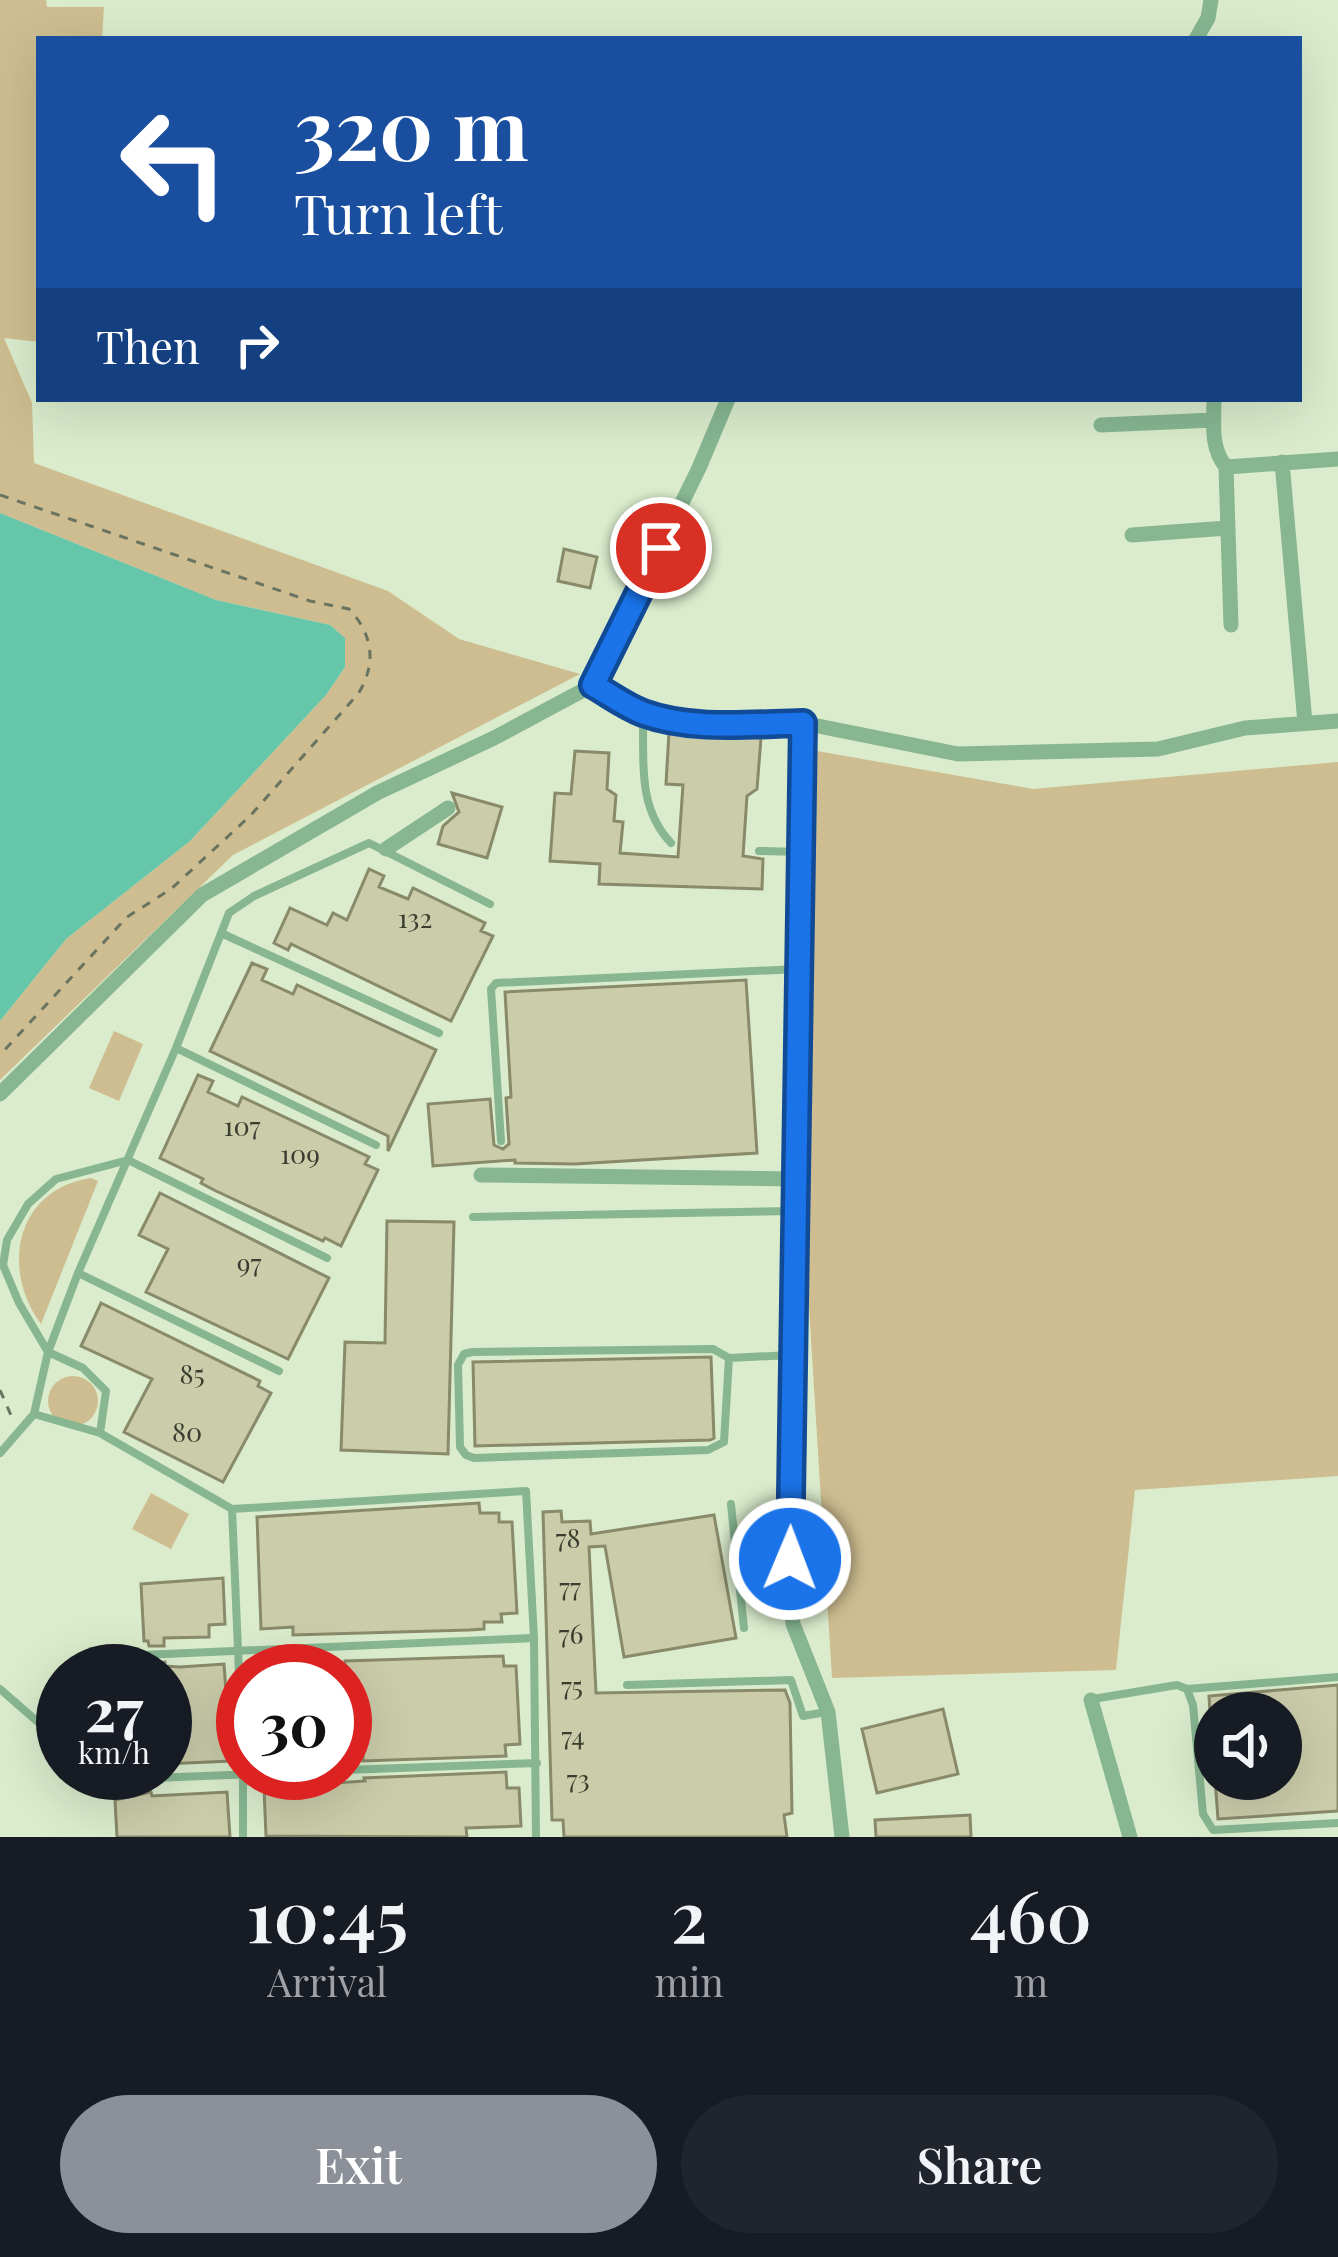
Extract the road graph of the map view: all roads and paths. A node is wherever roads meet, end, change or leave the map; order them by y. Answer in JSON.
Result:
{"nodes":[{"id":1,"x":1211,"y":0,"type":"edge"},
{"id":2,"x":1198,"y":36,"type":"edge"},
{"id":3,"x":727,"y":402,"type":"edge"},
{"id":4,"x":1214,"y":402,"type":"edge"},
{"id":5,"x":1214,"y":420,"type":"junction"},
{"id":6,"x":1101,"y":425,"type":"dead end"},
{"id":7,"x":1338,"y":459,"type":"edge"},
{"id":8,"x":1282,"y":462,"type":"junction"},
{"id":9,"x":1226,"y":467,"type":"junction"},
{"id":10,"x":0,"y":494,"type":"edge"},
{"id":11,"x":1227,"y":528,"type":"junction"},
{"id":12,"x":1132,"y":535,"type":"dead end"},
{"id":13,"x":1231,"y":625,"type":"dead end"},
{"id":14,"x":593,"y":685,"type":"junction"},
{"id":15,"x":643,"y":713,"type":"junction"},
{"id":16,"x":1338,"y":721,"type":"edge"},
{"id":17,"x":803,"y":723,"type":"junction"},
{"id":18,"x":1305,"y":723,"type":"junction"},
{"id":19,"x":448,"y":808,"type":"dead end"},
{"id":20,"x":670,"y":843,"type":"dead end"},
{"id":21,"x":386,"y":849,"type":"junction"},
{"id":22,"x":759,"y":850,"type":"dead end"},
{"id":23,"x":801,"y":853,"type":"junction"},
{"id":24,"x":490,"y":904,"type":"dead end"},
{"id":25,"x":221,"y":933,"type":"junction"},
{"id":26,"x":800,"y":969,"type":"junction"},
{"id":27,"x":439,"y":1033,"type":"dead end"},
{"id":28,"x":176,"y":1048,"type":"junction"},
{"id":29,"x":0,"y":1055,"type":"edge"},
{"id":30,"x":0,"y":1094,"type":"edge"},
{"id":31,"x":501,"y":1141,"type":"dead end"},
{"id":32,"x":376,"y":1145,"type":"dead end"},
{"id":33,"x":128,"y":1160,"type":"junction"},
{"id":34,"x":481,"y":1175,"type":"dead end"},
{"id":35,"x":794,"y":1179,"type":"junction"},
{"id":36,"x":794,"y":1211,"type":"junction"},
{"id":37,"x":473,"y":1217,"type":"dead end"},
{"id":38,"x":327,"y":1258,"type":"dead end"},
{"id":39,"x":78,"y":1273,"type":"junction"},
{"id":40,"x":48,"y":1352,"type":"junction"},
{"id":41,"x":792,"y":1355,"type":"junction"},
{"id":42,"x":729,"y":1358,"type":"junction"},
{"id":43,"x":278,"y":1371,"type":"dead end"},
{"id":44,"x":0,"y":1390,"type":"edge"},
{"id":45,"x":34,"y":1414,"type":"junction"},
{"id":46,"x":18,"y":1433,"type":"junction"},
{"id":47,"x":100,"y":1433,"type":"junction"},
{"id":48,"x":0,"y":1453,"type":"edge"},
{"id":49,"x":731,"y":1504,"type":"dead end"},
{"id":50,"x":232,"y":1509,"type":"junction"},
{"id":51,"x":790,"y":1559,"type":"junction"},
{"id":52,"x":737,"y":1564,"type":"junction"},
{"id":53,"x":744,"y":1628,"type":"dead end"},
{"id":54,"x":534,"y":1638,"type":"junction"},
{"id":55,"x":238,"y":1644,"type":"edge"},
{"id":56,"x":372,"y":1645,"type":"edge"},
{"id":57,"x":1338,"y":1677,"type":"edge"},
{"id":58,"x":627,"y":1685,"type":"dead end"},
{"id":59,"x":0,"y":1689,"type":"edge"},
{"id":60,"x":1186,"y":1689,"type":"junction"},
{"id":61,"x":1091,"y":1700,"type":"joint"},
{"id":62,"x":828,"y":1712,"type":"junction"},
{"id":63,"x":36,"y":1720,"type":"edge"},
{"id":64,"x":537,"y":1762,"type":"junction"},
{"id":65,"x":372,"y":1769,"type":"edge"},
{"id":66,"x":243,"y":1800,"type":"edge"},
{"id":67,"x":1338,"y":1823,"type":"edge"},
{"id":68,"x":243,"y":1837,"type":"edge"},
{"id":69,"x":536,"y":1837,"type":"edge"},
{"id":70,"x":842,"y":1837,"type":"edge"},
{"id":71,"x":1130,"y":1837,"type":"edge"}],
"edges":[{"from":1,"to":2,"type":"street"},
{"from":3,"to":14,"type":"street"},
{"from":4,"to":5,"type":"street"},
{"from":5,"to":6,"type":"street"},
{"from":5,"to":9,"type":"street"},
{"from":7,"to":8,"type":"street"},
{"from":8,"to":9,"type":"street"},
{"from":8,"to":18,"type":"street"},
{"from":9,"to":11,"type":"street"},
{"from":10,"to":29,"type":"path"},
{"from":11,"to":12,"type":"street"},
{"from":11,"to":13,"type":"street"},
{"from":14,"to":15,"type":"street"},
{"from":14,"to":30,"type":"street"},
{"from":15,"to":17,"type":"street"},
{"from":15,"to":20,"type":"lane"},
{"from":16,"to":18,"type":"street"},
{"from":17,"to":18,"type":"street"},
{"from":17,"to":23,"type":"street"},
{"from":19,"to":21,"type":"street"},
{"from":21,"to":24,"type":"lane"},
{"from":21,"to":25,"type":"lane"},
{"from":22,"to":23,"type":"lane"},
{"from":23,"to":26,"type":"street"},
{"from":25,"to":27,"type":"lane"},
{"from":25,"to":28,"type":"lane"},
{"from":26,"to":31,"type":"lane"},
{"from":26,"to":35,"type":"street"},
{"from":28,"to":32,"type":"lane"},
{"from":28,"to":33,"type":"lane"},
{"from":33,"to":38,"type":"lane"},
{"from":33,"to":39,"type":"lane"},
{"from":33,"to":40,"type":"lane"},
{"from":34,"to":35,"type":"street"},
{"from":35,"to":36,"type":"street"},
{"from":36,"to":37,"type":"lane"},
{"from":36,"to":41,"type":"street"},
{"from":39,"to":40,"type":"lane"},
{"from":39,"to":43,"type":"lane"},
{"from":40,"to":45,"type":"lane"},
{"from":40,"to":47,"type":"lane"},
{"from":41,"to":42,"type":"lane"},
{"from":41,"to":51,"type":"street"},
{"from":42,"to":42,"type":"lane"},
{"from":44,"to":46,"type":"path"},
{"from":45,"to":46,"type":"lane"},
{"from":45,"to":47,"type":"lane"},
{"from":46,"to":48,"type":"lane"},
{"from":47,"to":50,"type":"lane"},
{"from":49,"to":52,"type":"lane"},
{"from":50,"to":54,"type":"lane"},
{"from":50,"to":55,"type":"lane"},
{"from":51,"to":52,"type":"lane"},
{"from":51,"to":62,"type":"street"},
{"from":52,"to":53,"type":"lane"},
{"from":54,"to":56,"type":"lane"},
{"from":54,"to":64,"type":"lane"},
{"from":57,"to":60,"type":"lane"},
{"from":58,"to":62,"type":"lane"},
{"from":59,"to":63,"type":"lane"},
{"from":60,"to":61,"type":"lane"},
{"from":60,"to":67,"type":"lane"},
{"from":61,"to":71,"type":"street"},
{"from":62,"to":70,"type":"street"},
{"from":64,"to":65,"type":"lane"},
{"from":64,"to":69,"type":"lane"},
{"from":66,"to":68,"type":"lane"}]}
